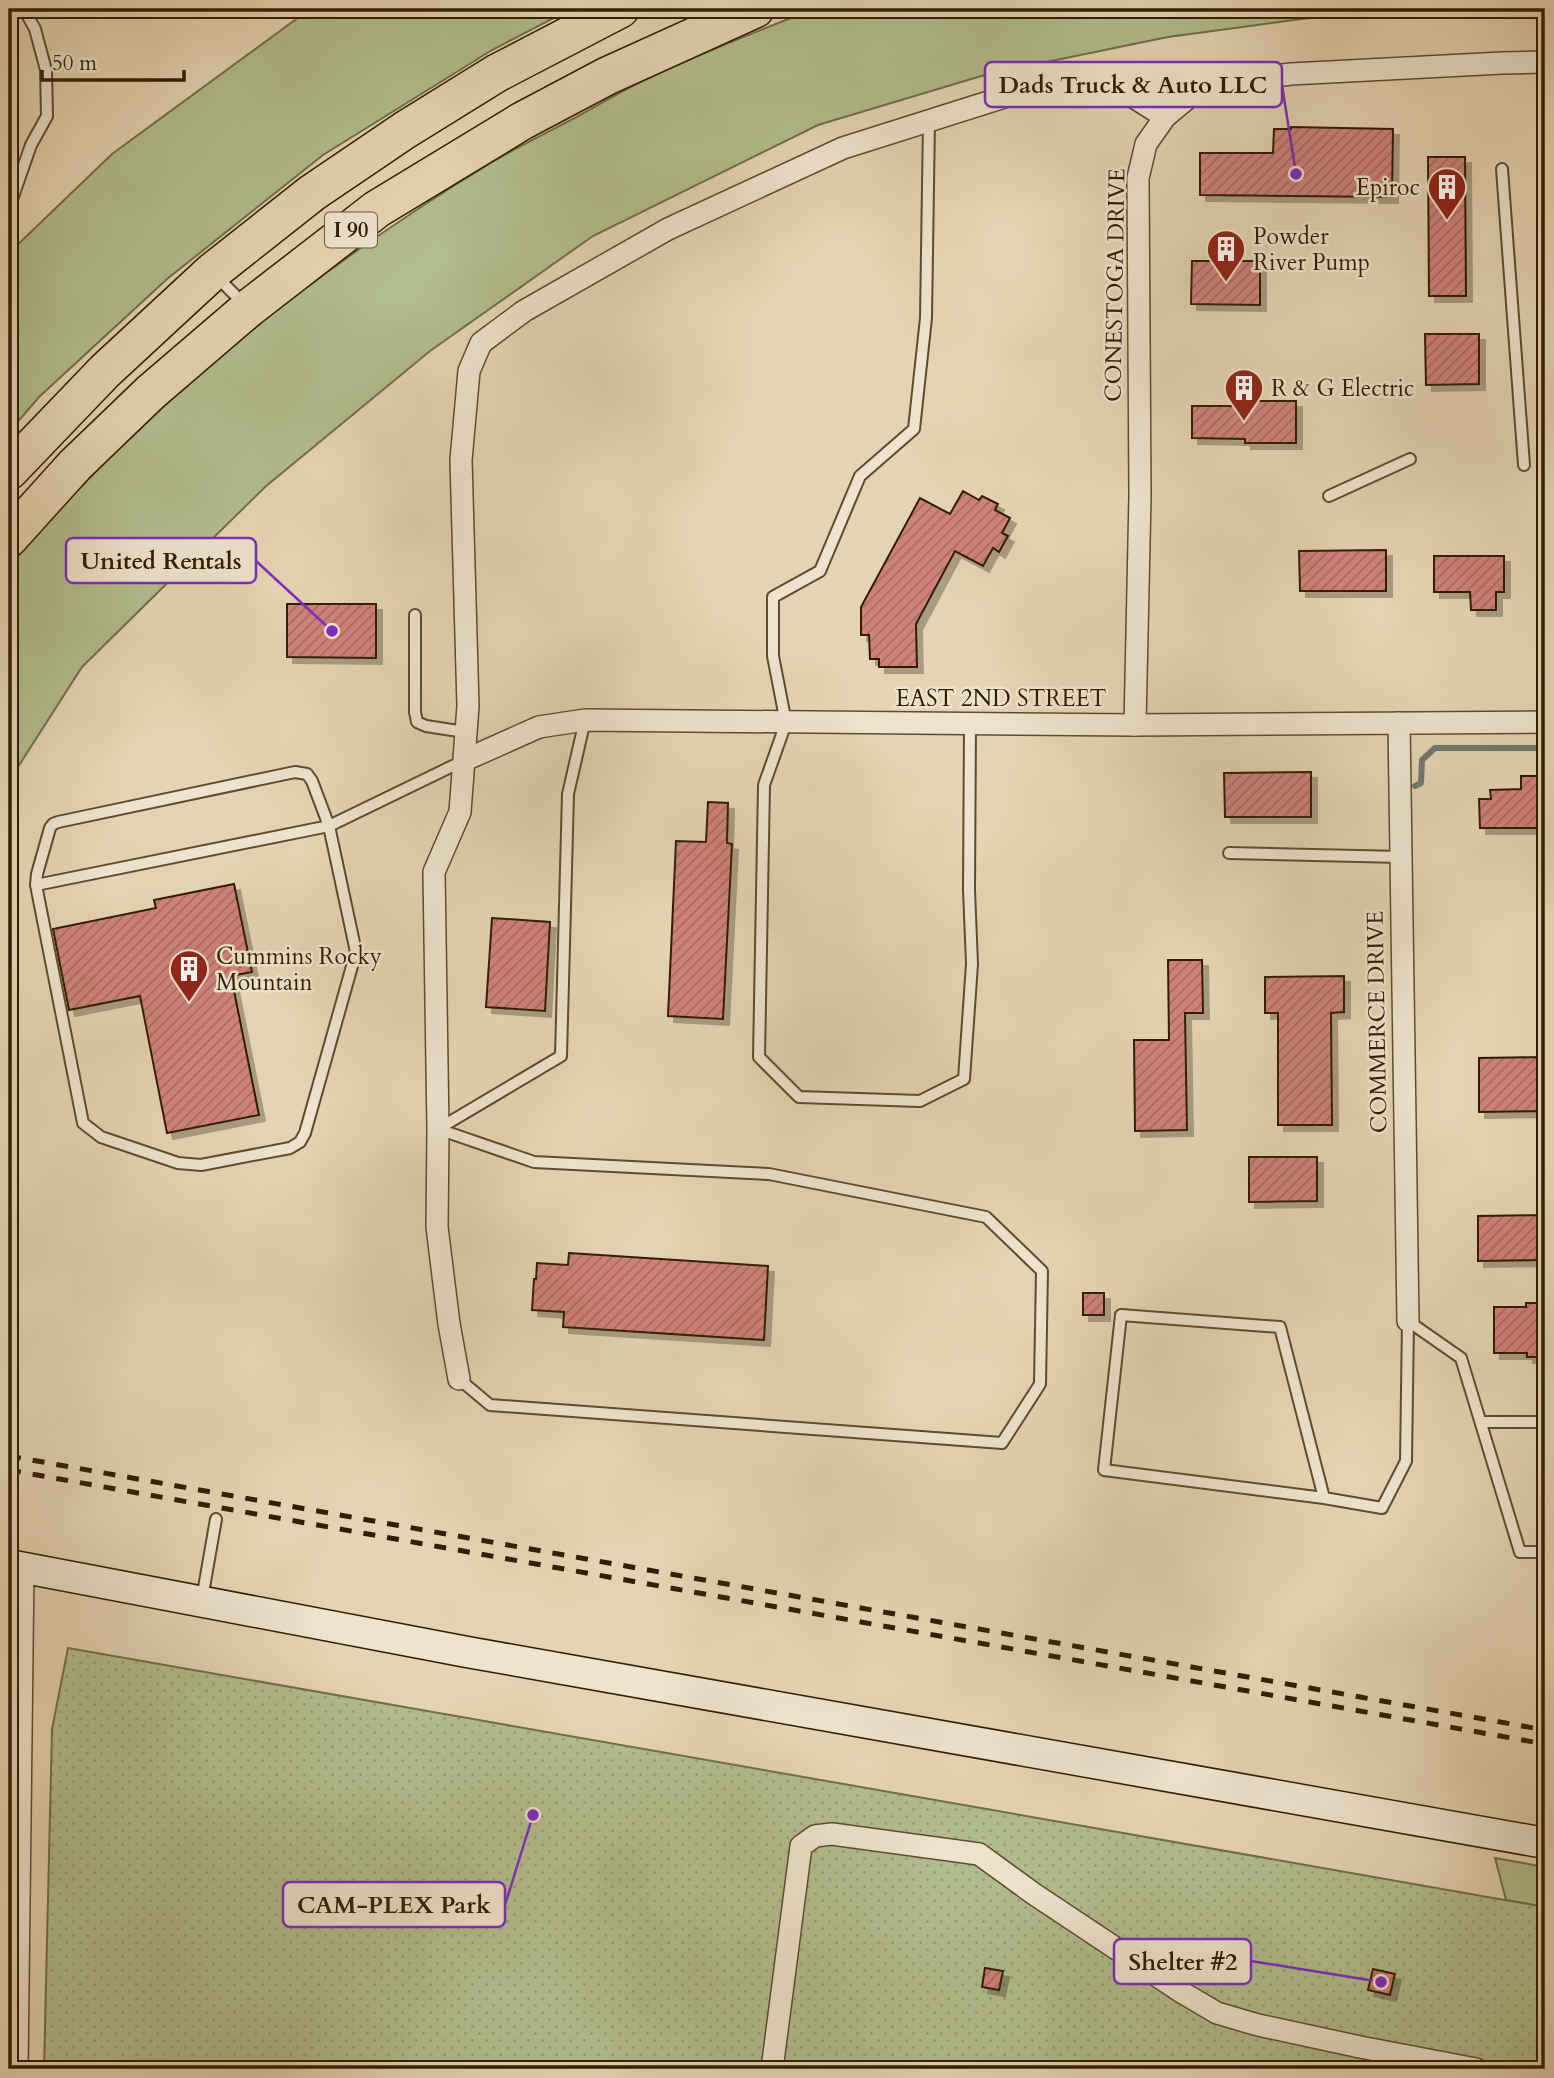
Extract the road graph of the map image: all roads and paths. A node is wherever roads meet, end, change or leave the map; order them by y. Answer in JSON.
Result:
{"nodes":[{"id":1,"x":24,"y":9,"type":"edge"},
{"id":2,"x":620,"y":9,"type":"edge"},
{"id":3,"x":755,"y":9,"type":"edge"},
{"id":4,"x":1545,"y":62,"type":"edge"},
{"id":5,"x":1165,"y":117,"type":"junction"},
{"id":6,"x":929,"y":120,"type":"junction"},
{"id":7,"x":1502,"y":169,"type":"dead end"},
{"id":8,"x":9,"y":208,"type":"edge"},
{"id":9,"x":212,"y":272,"type":"junction"},
{"id":10,"x":249,"y":308,"type":"junction"},
{"id":11,"x":1410,"y":459,"type":"dead end"},
{"id":12,"x":1524,"y":465,"type":"dead end"},
{"id":13,"x":9,"y":471,"type":"edge"},
{"id":14,"x":1329,"y":496,"type":"dead end"},
{"id":15,"x":9,"y":538,"type":"edge"},
{"id":16,"x":415,"y":615,"type":"dead end"},
{"id":17,"x":585,"y":720,"type":"junction"},
{"id":18,"x":1545,"y":722,"type":"edge"},
{"id":19,"x":786,"y":723,"type":"junction"},
{"id":20,"x":1399,"y":723,"type":"junction"},
{"id":21,"x":970,"y":724,"type":"junction"},
{"id":22,"x":1135,"y":725,"type":"junction"},
{"id":23,"x":465,"y":732,"type":"junction"},
{"id":24,"x":465,"y":760,"type":"junction"},
{"id":25,"x":329,"y":826,"type":"junction"},
{"id":26,"x":1229,"y":853,"type":"dead end"},
{"id":27,"x":1401,"y":857,"type":"junction"},
{"id":28,"x":36,"y":885,"type":"junction"},
{"id":29,"x":438,"y":1129,"type":"junction"},
{"id":30,"x":1408,"y":1321,"type":"junction"},
{"id":31,"x":460,"y":1379,"type":"joint"},
{"id":32,"x":1480,"y":1422,"type":"junction"},
{"id":33,"x":1545,"y":1422,"type":"edge"},
{"id":34,"x":1324,"y":1498,"type":"junction"},
{"id":35,"x":216,"y":1519,"type":"dead end"},
{"id":36,"x":1545,"y":1552,"type":"edge"},
{"id":37,"x":16,"y":1567,"type":"edge"},
{"id":38,"x":202,"y":1602,"type":"junction"},
{"id":39,"x":15,"y":1649,"type":"edge"},
{"id":40,"x":1545,"y":1843,"type":"edge"},
{"id":41,"x":17,"y":2069,"type":"edge"},
{"id":42,"x":772,"y":2069,"type":"edge"},
{"id":43,"x":1476,"y":2069,"type":"edge"}],
"edges":[{"from":1,"to":8,"type":"lane"},
{"from":2,"to":9,"type":"highway","number":"I 90"},
{"from":3,"to":10,"type":"highway","number":"I 90"},
{"from":4,"to":5,"type":"street","name":"CONESTOGA DRIVE"},
{"from":5,"to":6,"type":"street"},
{"from":5,"to":22,"type":"street","name":"CONESTOGA DRIVE"},
{"from":6,"to":19,"type":"lane"},
{"from":6,"to":23,"type":"street"},
{"from":7,"to":12,"type":"lane"},
{"from":9,"to":10,"type":"lane"},
{"from":9,"to":13,"type":"highway","number":"I 90"},
{"from":10,"to":15,"type":"highway","number":"I 90"},
{"from":11,"to":14,"type":"lane"},
{"from":16,"to":23,"type":"lane"},
{"from":17,"to":19,"type":"street","name":"EAST 2ND STREET"},
{"from":17,"to":24,"type":"street","name":"EAST 2ND STREET"},
{"from":17,"to":29,"type":"lane"},
{"from":18,"to":20,"type":"street","name":"EAST 2ND STREET"},
{"from":19,"to":21,"type":"street","name":"EAST 2ND STREET"},
{"from":19,"to":21,"type":"lane"},
{"from":20,"to":22,"type":"street","name":"EAST 2ND STREET"},
{"from":20,"to":27,"type":"street","name":"COMMERCE DRIVE"},
{"from":21,"to":22,"type":"street","name":"EAST 2ND STREET"},
{"from":23,"to":24,"type":"street"},
{"from":24,"to":25,"type":"lane"},
{"from":24,"to":29,"type":"street"},
{"from":25,"to":28,"type":"lane"},
{"from":25,"to":28,"type":"lane"},
{"from":25,"to":28,"type":"lane"},
{"from":26,"to":27,"type":"lane"},
{"from":27,"to":30,"type":"street","name":"COMMERCE DRIVE"},
{"from":29,"to":31,"type":"street"},
{"from":29,"to":31,"type":"lane"},
{"from":30,"to":32,"type":"lane"},
{"from":30,"to":34,"type":"lane"},
{"from":32,"to":33,"type":"lane"},
{"from":32,"to":36,"type":"lane"},
{"from":34,"to":34,"type":"lane"},
{"from":35,"to":38,"type":"lane"},
{"from":37,"to":38,"type":"main road"},
{"from":37,"to":39,"type":"street"},
{"from":38,"to":40,"type":"main road"},
{"from":39,"to":41,"type":"street"},
{"from":42,"to":43,"type":"street"}]}
